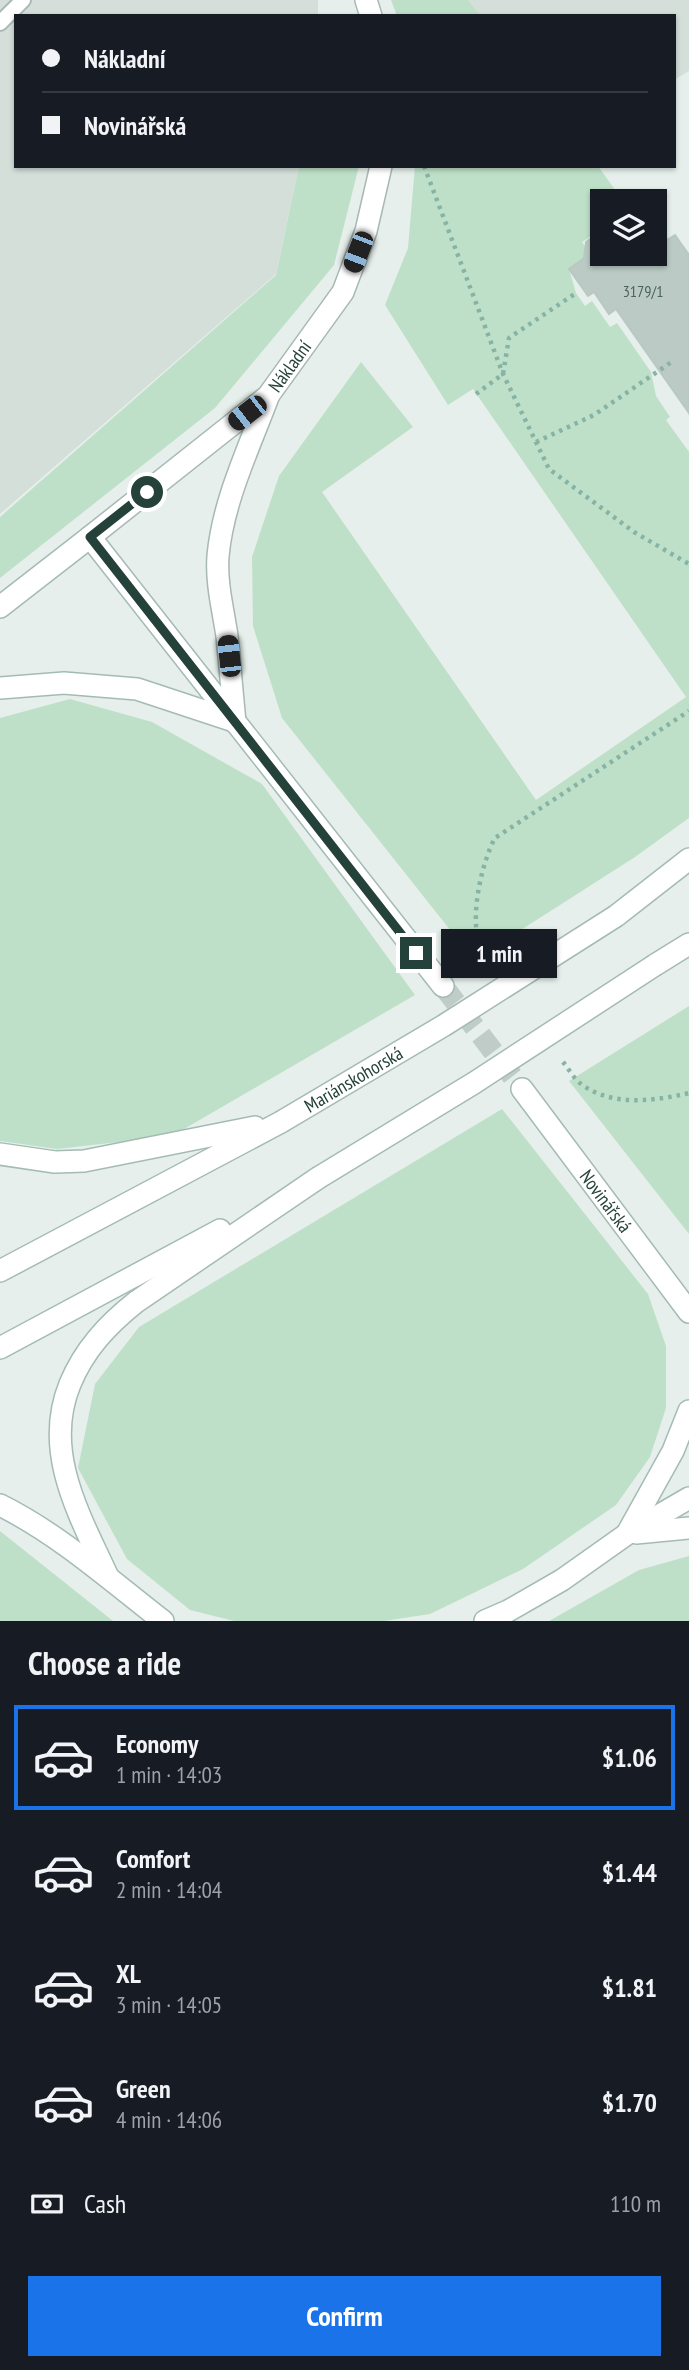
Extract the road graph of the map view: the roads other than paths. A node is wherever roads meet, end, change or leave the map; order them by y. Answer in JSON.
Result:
{"nodes":[{"id":1,"x":23,"y":0,"type":"edge"},
{"id":2,"x":0,"y":23,"type":"edge"},
{"id":3,"x":381,"y":168,"type":"edge"},
{"id":4,"x":268,"y":396,"type":"junction"},
{"id":5,"x":90,"y":537,"type":"junction"},
{"id":6,"x":0,"y":607,"type":"edge"},
{"id":7,"x":0,"y":688,"type":"edge"},
{"id":8,"x":235,"y":722,"type":"junction"},
{"id":9,"x":689,"y":859,"type":"edge"},
{"id":10,"x":689,"y":944,"type":"edge"},
{"id":11,"x":443,"y":986,"type":"tunnel mouth"},
{"id":12,"x":522,"y":1089,"type":"tunnel mouth"},
{"id":13,"x":281,"y":1122,"type":"junction"},
{"id":14,"x":0,"y":1154,"type":"edge"},
{"id":15,"x":318,"y":1178,"type":"junction"},
{"id":16,"x":0,"y":1271,"type":"edge"},
{"id":17,"x":689,"y":1312,"type":"edge"},
{"id":18,"x":0,"y":1348,"type":"edge"},
{"id":19,"x":689,"y":1411,"type":"edge"},
{"id":20,"x":689,"y":1498,"type":"edge"},
{"id":21,"x":0,"y":1505,"type":"edge"},
{"id":22,"x":689,"y":1528,"type":"edge"},
{"id":23,"x":627,"y":1534,"type":"junction"},
{"id":24,"x":108,"y":1577,"type":"junction"},
{"id":25,"x":163,"y":1621,"type":"edge"},
{"id":26,"x":485,"y":1621,"type":"edge"}],
"edges":[{"from":1,"to":2,"type":"lane"},
{"from":3,"to":4,"type":"main road","name":"Nákladní"},
{"from":4,"to":5,"type":"main road","name":"Nákladní"},
{"from":4,"to":8,"type":"main road"},
{"from":5,"to":6,"type":"main road","name":"Nákladní"},
{"from":5,"to":8,"type":"main road"},
{"from":7,"to":8,"type":"main road"},
{"from":8,"to":11,"type":"main road"},
{"from":9,"to":13,"type":"main road","name":"Mariánskohorská","bridge":true},
{"from":10,"to":15,"type":"main road","bridge":true},
{"from":12,"to":17,"type":"main road","name":"Novinářská"},
{"from":13,"to":14,"type":"main road"},
{"from":13,"to":16,"type":"main road","name":"Mariánskohorská"},
{"from":15,"to":18,"type":"main road"},
{"from":15,"to":24,"type":"main road"},
{"from":19,"to":23,"type":"main road"},
{"from":20,"to":23,"type":"main road"},
{"from":21,"to":24,"type":"main road"},
{"from":22,"to":23,"type":"main road"},
{"from":23,"to":26,"type":"main road"},
{"from":24,"to":25,"type":"main road"}]}
